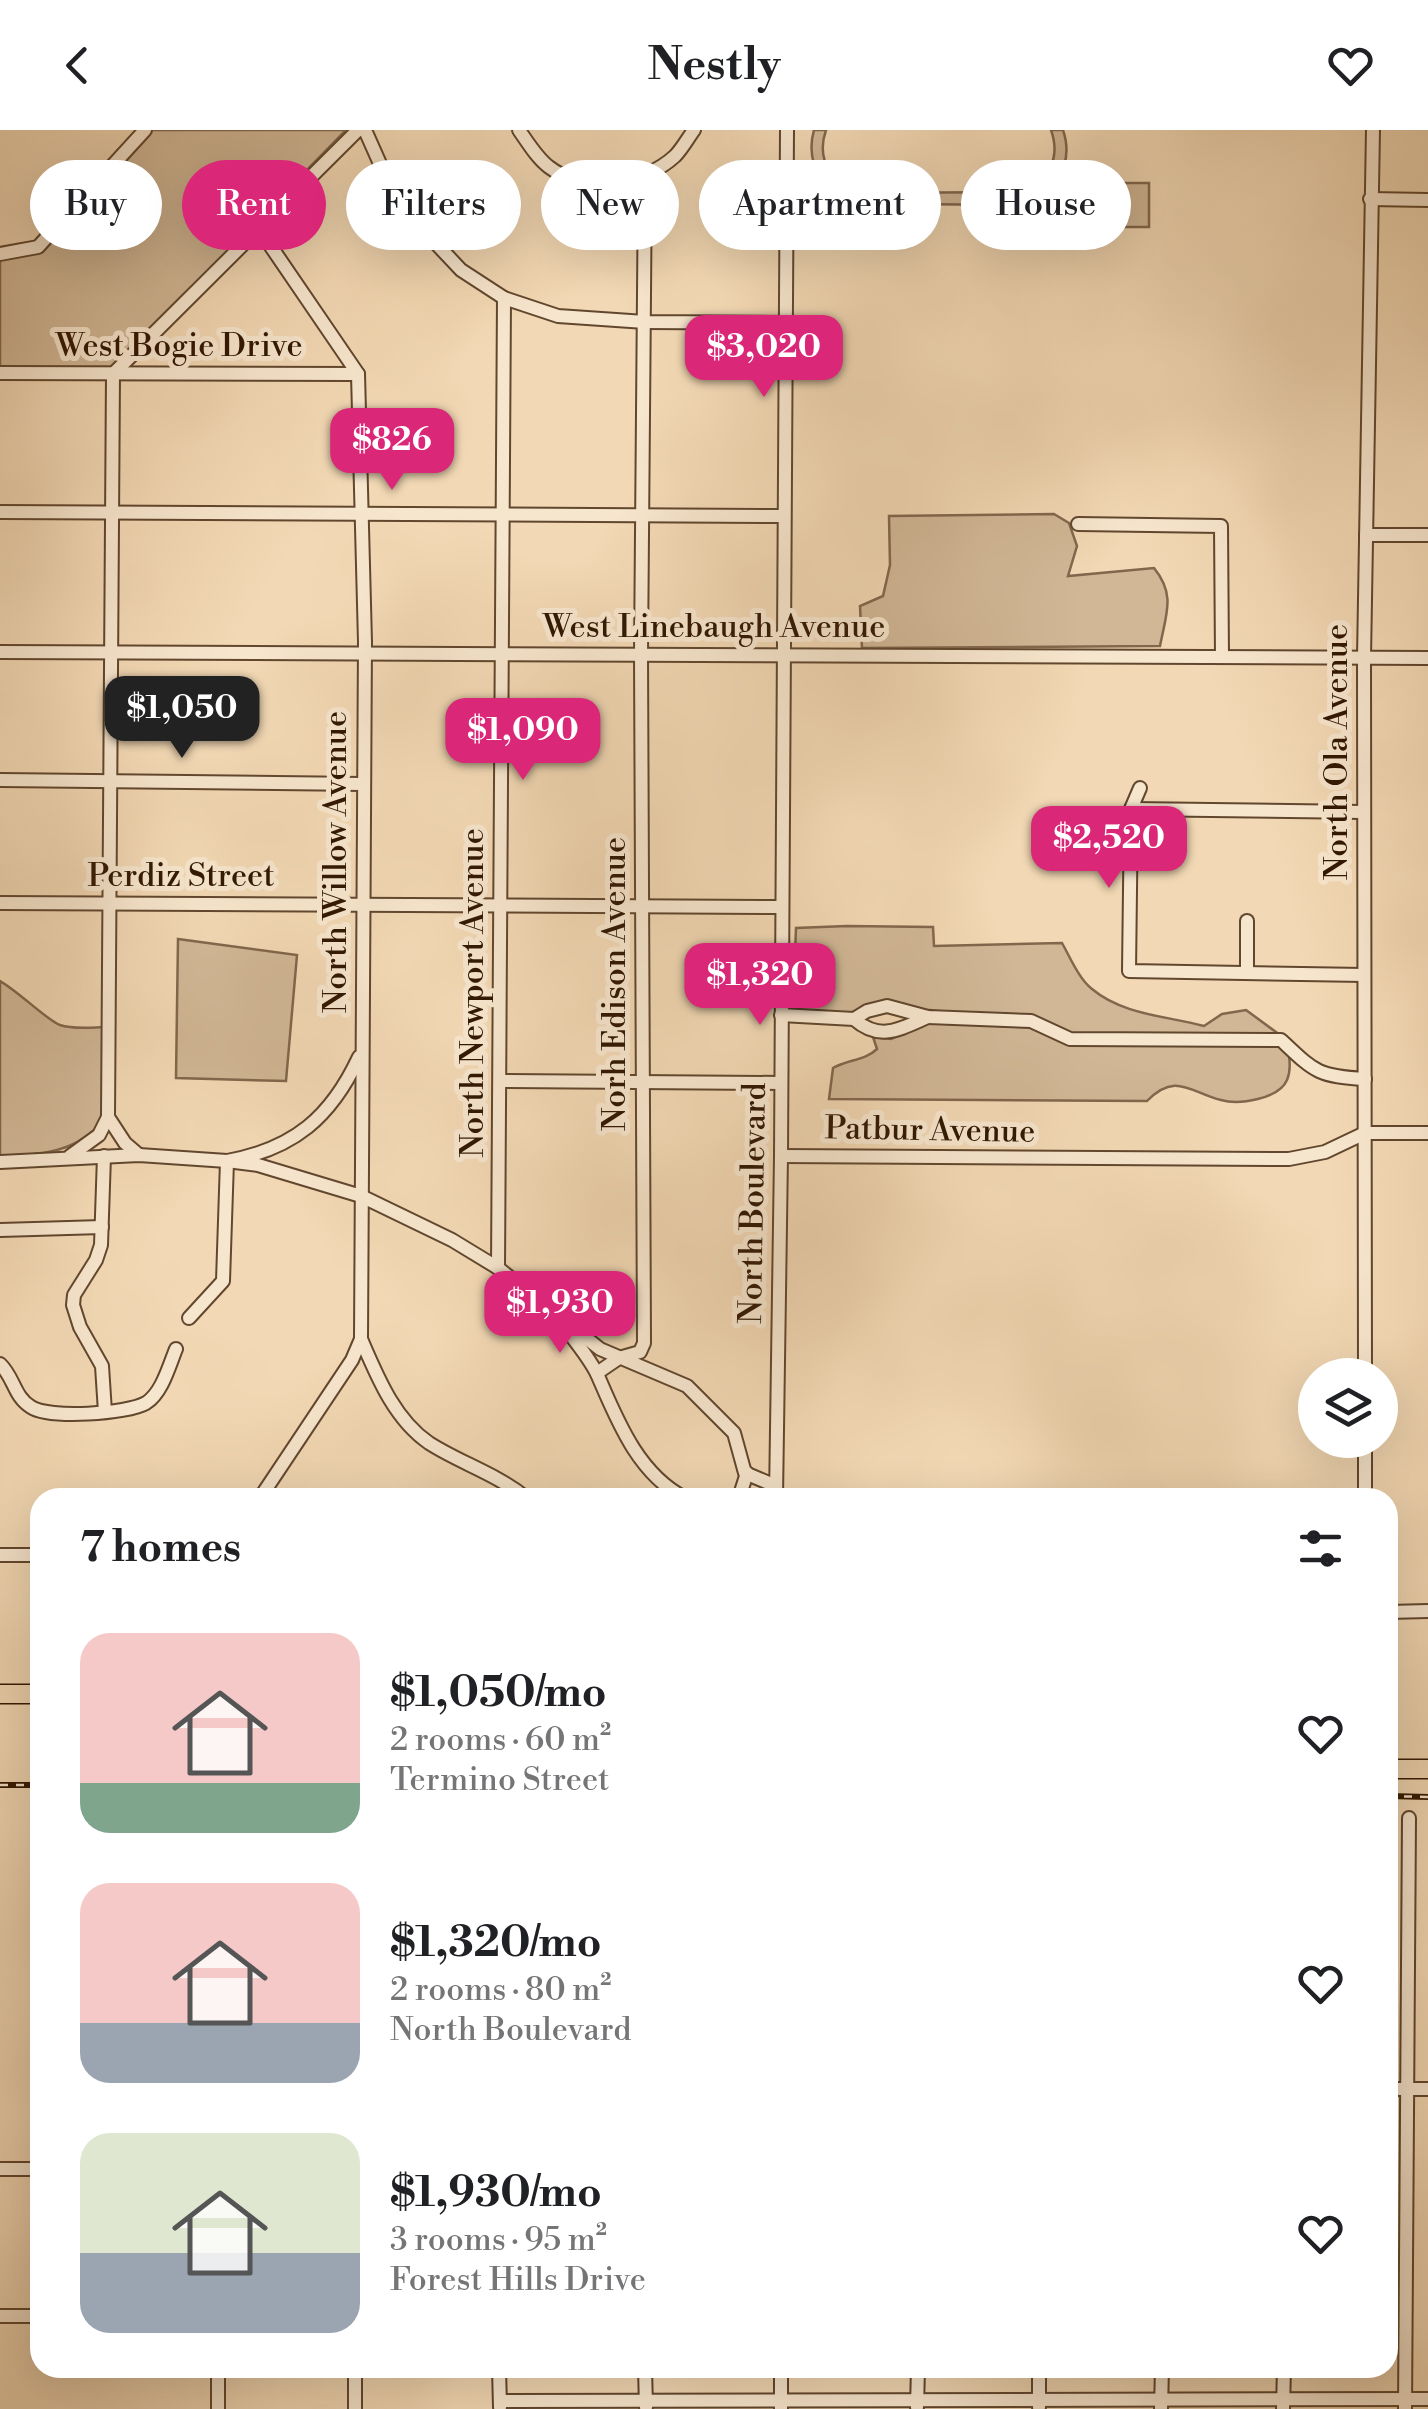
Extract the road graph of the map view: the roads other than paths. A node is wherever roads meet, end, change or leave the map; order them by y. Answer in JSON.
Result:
{"nodes":[{"id":1,"x":146,"y":130,"type":"edge"},
{"id":2,"x":361,"y":130,"type":"edge"},
{"id":3,"x":519,"y":130,"type":"edge"},
{"id":4,"x":694,"y":130,"type":"edge"},
{"id":5,"x":787,"y":130,"type":"edge"},
{"id":6,"x":1372,"y":130,"type":"edge"},
{"id":7,"x":543,"y":160,"type":"edge"},
{"id":8,"x":668,"y":160,"type":"edge"},
{"id":9,"x":326,"y":164,"type":"edge"},
{"id":10,"x":1370,"y":199,"type":"junction"},
{"id":11,"x":1428,"y":200,"type":"edge"},
{"id":12,"x":237,"y":250,"type":"edge"},
{"id":13,"x":272,"y":250,"type":"edge"},
{"id":14,"x":645,"y":250,"type":"edge"},
{"id":15,"x":0,"y":254,"type":"edge"},
{"id":16,"x":504,"y":298,"type":"junction"},
{"id":17,"x":645,"y":322,"type":"junction"},
{"id":18,"x":785,"y":323,"type":"junction"},
{"id":19,"x":0,"y":374,"type":"edge"},
{"id":20,"x":113,"y":374,"type":"junction"},
{"id":21,"x":358,"y":374,"type":"junction"},
{"id":22,"x":0,"y":512,"type":"edge"},
{"id":23,"x":112,"y":512,"type":"junction"},
{"id":24,"x":364,"y":514,"type":"junction"},
{"id":25,"x":503,"y":514,"type":"junction"},
{"id":26,"x":643,"y":516,"type":"junction"},
{"id":27,"x":784,"y":516,"type":"junction"},
{"id":28,"x":1078,"y":524,"type":"dead end"},
{"id":29,"x":1366,"y":535,"type":"junction"},
{"id":30,"x":1428,"y":535,"type":"edge"},
{"id":31,"x":0,"y":652,"type":"edge"},
{"id":32,"x":112,"y":652,"type":"junction"},
{"id":33,"x":365,"y":654,"type":"junction"},
{"id":34,"x":503,"y":654,"type":"junction"},
{"id":35,"x":641,"y":654,"type":"junction"},
{"id":36,"x":784,"y":655,"type":"junction"},
{"id":37,"x":1222,"y":657,"type":"junction"},
{"id":38,"x":1364,"y":658,"type":"junction"},
{"id":39,"x":1428,"y":658,"type":"edge"},
{"id":40,"x":0,"y":780,"type":"edge"},
{"id":41,"x":110,"y":781,"type":"junction"},
{"id":42,"x":363,"y":784,"type":"junction"},
{"id":43,"x":1140,"y":788,"type":"dead end"},
{"id":44,"x":1131,"y":809,"type":"junction"},
{"id":45,"x":1364,"y":812,"type":"junction"},
{"id":46,"x":0,"y":903,"type":"edge"},
{"id":47,"x":111,"y":903,"type":"junction"},
{"id":48,"x":363,"y":904,"type":"junction"},
{"id":49,"x":502,"y":905,"type":"junction"},
{"id":50,"x":642,"y":906,"type":"junction"},
{"id":51,"x":782,"y":908,"type":"junction"},
{"id":52,"x":1247,"y":920,"type":"dead end"},
{"id":53,"x":1247,"y":973,"type":"junction"},
{"id":54,"x":1364,"y":975,"type":"junction"},
{"id":55,"x":782,"y":1015,"type":"junction"},
{"id":56,"x":928,"y":1017,"type":"junction"},
{"id":57,"x":854,"y":1019,"type":"junction"},
{"id":58,"x":362,"y":1050,"type":"junction"},
{"id":59,"x":1364,"y":1079,"type":"junction"},
{"id":60,"x":501,"y":1080,"type":"junction"},
{"id":61,"x":643,"y":1082,"type":"junction"},
{"id":62,"x":782,"y":1083,"type":"junction"},
{"id":63,"x":108,"y":1117,"type":"junction"},
{"id":64,"x":1428,"y":1133,"type":"edge"},
{"id":65,"x":1365,"y":1134,"type":"junction"},
{"id":66,"x":139,"y":1154,"type":"junction"},
{"id":67,"x":70,"y":1156,"type":"junction"},
{"id":68,"x":104,"y":1156,"type":"junction"},
{"id":69,"x":781,"y":1156,"type":"junction"},
{"id":70,"x":227,"y":1161,"type":"junction"},
{"id":71,"x":0,"y":1162,"type":"edge"},
{"id":72,"x":361,"y":1196,"type":"junction"},
{"id":73,"x":102,"y":1227,"type":"junction"},
{"id":74,"x":0,"y":1230,"type":"edge"},
{"id":75,"x":498,"y":1268,"type":"junction"},
{"id":76,"x":557,"y":1315,"type":"junction"},
{"id":77,"x":188,"y":1318,"type":"dead end"},
{"id":78,"x":361,"y":1339,"type":"junction"},
{"id":79,"x":176,"y":1349,"type":"dead end"},
{"id":80,"x":620,"y":1358,"type":"junction"},
{"id":81,"x":1365,"y":1358,"type":"edge"},
{"id":82,"x":0,"y":1364,"type":"edge"},
{"id":83,"x":597,"y":1373,"type":"junction"},
{"id":84,"x":105,"y":1412,"type":"junction"},
{"id":85,"x":1365,"y":1458,"type":"edge"},
{"id":86,"x":747,"y":1474,"type":"junction"},
{"id":87,"x":267,"y":1488,"type":"edge"},
{"id":88,"x":508,"y":1488,"type":"edge"},
{"id":89,"x":671,"y":1488,"type":"edge"},
{"id":90,"x":742,"y":1488,"type":"edge"},
{"id":91,"x":770,"y":1488,"type":"edge"},
{"id":92,"x":776,"y":1488,"type":"edge"},
{"id":93,"x":1365,"y":1488,"type":"edge"},
{"id":94,"x":0,"y":1555,"type":"edge"},
{"id":95,"x":30,"y":1555,"type":"edge"},
{"id":96,"x":1398,"y":1612,"type":"edge"},
{"id":97,"x":1428,"y":1612,"type":"edge"},
{"id":98,"x":0,"y":1694,"type":"edge"},
{"id":99,"x":30,"y":1694,"type":"edge"},
{"id":100,"x":1398,"y":1769,"type":"edge"},
{"id":101,"x":1428,"y":1769,"type":"edge"},
{"id":102,"x":1409,"y":1818,"type":"dead end"},
{"id":103,"x":1409,"y":2088,"type":"junction"},
{"id":104,"x":1398,"y":2089,"type":"edge"},
{"id":105,"x":1428,"y":2089,"type":"edge"},
{"id":106,"x":0,"y":2169,"type":"edge"},
{"id":107,"x":30,"y":2169,"type":"edge"},
{"id":108,"x":0,"y":2316,"type":"edge"},
{"id":109,"x":30,"y":2316,"type":"edge"},
{"id":110,"x":218,"y":2378,"type":"edge"},
{"id":111,"x":354,"y":2378,"type":"edge"},
{"id":112,"x":499,"y":2378,"type":"edge"},
{"id":113,"x":646,"y":2378,"type":"edge"},
{"id":114,"x":780,"y":2378,"type":"edge"},
{"id":115,"x":918,"y":2378,"type":"edge"},
{"id":116,"x":1039,"y":2378,"type":"edge"},
{"id":117,"x":1162,"y":2378,"type":"edge"},
{"id":118,"x":1284,"y":2378,"type":"edge"},
{"id":119,"x":1428,"y":2400,"type":"edge"},
{"id":120,"x":1162,"y":2404,"type":"edge"},
{"id":121,"x":1284,"y":2404,"type":"edge"},
{"id":122,"x":1405,"y":2404,"type":"edge"},
{"id":123,"x":500,"y":2405,"type":"edge"},
{"id":124,"x":646,"y":2405,"type":"edge"},
{"id":125,"x":781,"y":2405,"type":"edge"},
{"id":126,"x":917,"y":2405,"type":"edge"},
{"id":127,"x":1039,"y":2405,"type":"edge"},
{"id":128,"x":218,"y":2409,"type":"edge"},
{"id":129,"x":355,"y":2409,"type":"edge"}],
"edges":[{"from":1,"to":15,"type":"street"},
{"from":2,"to":9,"type":"street"},
{"from":2,"to":16,"type":"street"},
{"from":3,"to":7,"type":"street"},
{"from":4,"to":8,"type":"street"},
{"from":5,"to":18,"type":"street","name":"North Boulevard"},
{"from":6,"to":10,"type":"street","name":"North Ola Avenue"},
{"from":10,"to":11,"type":"street"},
{"from":10,"to":29,"type":"street","name":"North Ola Avenue"},
{"from":12,"to":20,"type":"street"},
{"from":13,"to":21,"type":"street"},
{"from":14,"to":17,"type":"street","name":"Norh Edison Avenue"},
{"from":16,"to":17,"type":"street"},
{"from":16,"to":25,"type":"street","name":"North Newport Avenue"},
{"from":17,"to":18,"type":"street"},
{"from":17,"to":26,"type":"street","name":"Norh Edison Avenue"},
{"from":18,"to":27,"type":"street","name":"North Boulevard"},
{"from":19,"to":20,"type":"street","name":"West Bogie Drive"},
{"from":20,"to":21,"type":"street","name":"West Bogie Drive"},
{"from":20,"to":23,"type":"street"},
{"from":21,"to":24,"type":"street","name":"North Willow Avenue"},
{"from":22,"to":23,"type":"street"},
{"from":23,"to":24,"type":"street"},
{"from":23,"to":32,"type":"street"},
{"from":24,"to":25,"type":"street"},
{"from":24,"to":33,"type":"street","name":"North Willow Avenue"},
{"from":25,"to":26,"type":"street"},
{"from":25,"to":34,"type":"street","name":"North Newport Avenue"},
{"from":26,"to":27,"type":"street"},
{"from":26,"to":35,"type":"street","name":"Norh Edison Avenue"},
{"from":27,"to":36,"type":"street","name":"North Boulevard"},
{"from":28,"to":37,"type":"street"},
{"from":29,"to":30,"type":"street"},
{"from":29,"to":38,"type":"street","name":"North Ola Avenue"},
{"from":31,"to":32,"type":"street","name":"West Linebaugh Avenue"},
{"from":32,"to":33,"type":"street","name":"West Linebaugh Avenue"},
{"from":32,"to":41,"type":"street"},
{"from":33,"to":34,"type":"street","name":"West Linebaugh Avenue"},
{"from":33,"to":42,"type":"street","name":"North Willow Avenue"},
{"from":34,"to":35,"type":"street","name":"West Linebaugh Avenue"},
{"from":34,"to":49,"type":"street","name":"North Newport Avenue"},
{"from":35,"to":36,"type":"street","name":"West Linebaugh Avenue"},
{"from":35,"to":50,"type":"street","name":"Norh Edison Avenue"},
{"from":36,"to":37,"type":"street","name":"West Linebaugh Avenue"},
{"from":36,"to":51,"type":"street","name":"North Boulevard"},
{"from":37,"to":38,"type":"street","name":"West Linebaugh Avenue"},
{"from":38,"to":39,"type":"street","name":"West Linebaugh Avenue"},
{"from":38,"to":45,"type":"street","name":"North Ola Avenue"},
{"from":40,"to":41,"type":"street"},
{"from":41,"to":42,"type":"street"},
{"from":41,"to":47,"type":"street"},
{"from":42,"to":48,"type":"street","name":"North Willow Avenue"},
{"from":43,"to":44,"type":"street"},
{"from":44,"to":45,"type":"street"},
{"from":44,"to":53,"type":"street"},
{"from":45,"to":54,"type":"street","name":"North Ola Avenue"},
{"from":46,"to":47,"type":"street","name":"Perdiz Street"},
{"from":47,"to":48,"type":"street","name":"Perdiz Street"},
{"from":47,"to":63,"type":"street"},
{"from":48,"to":49,"type":"street","name":"Perdiz Street"},
{"from":48,"to":58,"type":"street","name":"North Willow Avenue"},
{"from":49,"to":50,"type":"street","name":"Perdiz Street"},
{"from":49,"to":60,"type":"street","name":"North Newport Avenue"},
{"from":50,"to":51,"type":"street","name":"Perdiz Street"},
{"from":50,"to":61,"type":"street","name":"Norh Edison Avenue"},
{"from":51,"to":55,"type":"street","name":"North Boulevard"},
{"from":52,"to":53,"type":"street"},
{"from":53,"to":54,"type":"street"},
{"from":54,"to":59,"type":"street","name":"North Ola Avenue"},
{"from":55,"to":57,"type":"street"},
{"from":55,"to":62,"type":"street","name":"North Boulevard"},
{"from":56,"to":57,"type":"street"},
{"from":56,"to":57,"type":"street"},
{"from":56,"to":59,"type":"street"},
{"from":58,"to":70,"type":"street"},
{"from":58,"to":72,"type":"street","name":"North Willow Avenue"},
{"from":59,"to":65,"type":"street","name":"North Ola Avenue"},
{"from":60,"to":61,"type":"street"},
{"from":60,"to":75,"type":"street","name":"North Newport Avenue"},
{"from":61,"to":62,"type":"street"},
{"from":61,"to":80,"type":"street","name":"Norh Edison Avenue"},
{"from":62,"to":69,"type":"street","name":"North Boulevard"},
{"from":63,"to":66,"type":"street"},
{"from":63,"to":67,"type":"street"},
{"from":64,"to":65,"type":"street"},
{"from":65,"to":69,"type":"street","name":"Patbur Avenue"},
{"from":65,"to":81,"type":"street","name":"North Ola Avenue"},
{"from":66,"to":68,"type":"street"},
{"from":66,"to":70,"type":"street"},
{"from":67,"to":68,"type":"street"},
{"from":67,"to":71,"type":"street"},
{"from":68,"to":73,"type":"street"},
{"from":69,"to":92,"type":"street","name":"North Boulevard"},
{"from":70,"to":72,"type":"street"},
{"from":70,"to":77,"type":"street"},
{"from":72,"to":75,"type":"street"},
{"from":72,"to":78,"type":"street","name":"North Willow Avenue"},
{"from":73,"to":74,"type":"street"},
{"from":73,"to":84,"type":"street"},
{"from":75,"to":76,"type":"street"},
{"from":76,"to":80,"type":"street"},
{"from":76,"to":83,"type":"street"},
{"from":78,"to":87,"type":"street","name":"North Willow Avenue"},
{"from":78,"to":88,"type":"street"},
{"from":79,"to":84,"type":"street"},
{"from":80,"to":83,"type":"street"},
{"from":80,"to":86,"type":"street"},
{"from":82,"to":84,"type":"street"},
{"from":83,"to":89,"type":"street"},
{"from":85,"to":93,"type":"street"},
{"from":86,"to":90,"type":"street"},
{"from":86,"to":91,"type":"street"},
{"from":94,"to":95,"type":"street"},
{"from":96,"to":97,"type":"street"},
{"from":98,"to":99,"type":"main road"},
{"from":100,"to":101,"type":"main road"},
{"from":102,"to":103,"type":"street"},
{"from":103,"to":104,"type":"street"},
{"from":103,"to":105,"type":"street"},
{"from":103,"to":122,"type":"street"},
{"from":106,"to":107,"type":"street"},
{"from":108,"to":109,"type":"street"},
{"from":110,"to":128,"type":"street"},
{"from":111,"to":129,"type":"street"},
{"from":112,"to":123,"type":"street"},
{"from":113,"to":124,"type":"street"},
{"from":114,"to":125,"type":"street"},
{"from":115,"to":126,"type":"street"},
{"from":116,"to":127,"type":"street"},
{"from":117,"to":120,"type":"street"},
{"from":118,"to":121,"type":"street"},
{"from":119,"to":122,"type":"street"},
{"from":120,"to":121,"type":"street"},
{"from":120,"to":127,"type":"street"},
{"from":121,"to":122,"type":"street"},
{"from":123,"to":124,"type":"street"},
{"from":124,"to":125,"type":"street"},
{"from":125,"to":126,"type":"street"},
{"from":126,"to":127,"type":"street"}]}
